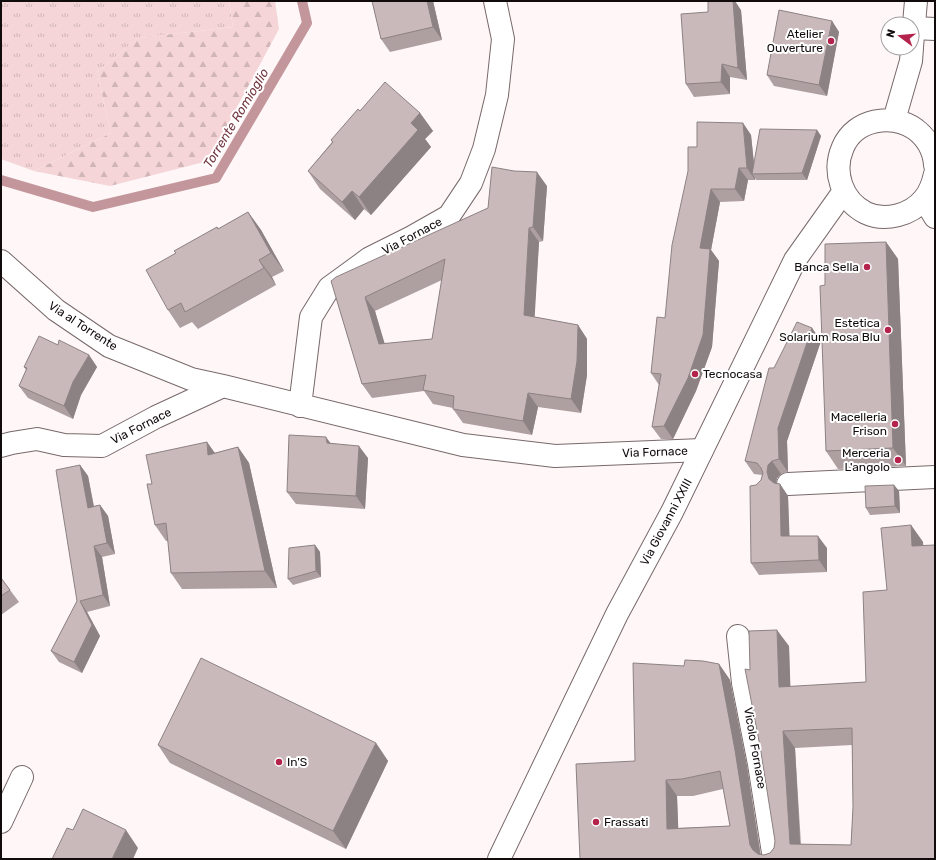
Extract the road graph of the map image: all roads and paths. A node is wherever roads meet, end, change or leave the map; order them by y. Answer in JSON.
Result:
{"nodes":[{"id":1,"x":495,"y":1,"type":"edge"},
{"id":2,"x":916,"y":1,"type":"edge"},
{"id":3,"x":917,"y":16,"type":"edge"},
{"id":4,"x":912,"y":56,"type":"edge"},
{"id":5,"x":894,"y":120,"type":"junction"},
{"id":6,"x":935,"y":166,"type":"edge"},
{"id":7,"x":935,"y":174,"type":"edge"},
{"id":8,"x":844,"y":191,"type":"junction"},
{"id":9,"x":930,"y":208,"type":"edge"},
{"id":10,"x":1,"y":260,"type":"edge"},
{"id":11,"x":223,"y":386,"type":"junction"},
{"id":12,"x":300,"y":406,"type":"junction"},
{"id":13,"x":1,"y":446,"type":"edge"},
{"id":14,"x":702,"y":450,"type":"junction"},
{"id":15,"x":935,"y":477,"type":"edge"},
{"id":16,"x":788,"y":484,"type":"dead end"},
{"id":17,"x":738,"y":636,"type":"dead end"},
{"id":18,"x":22,"y":777,"type":"dead end"},
{"id":19,"x":1,"y":822,"type":"edge"},
{"id":20,"x":498,"y":859,"type":"edge"},
{"id":21,"x":774,"y":859,"type":"edge"}],
"edges":[{"from":1,"to":12,"type":"street","name":"Via Fornace"},
{"from":2,"to":3,"type":"street"},
{"from":4,"to":5,"type":"street"},
{"from":5,"to":6,"type":"street"},
{"from":5,"to":8,"type":"street"},
{"from":7,"to":9,"type":"street"},
{"from":8,"to":9,"type":"street"},
{"from":8,"to":14,"type":"street","name":"Via Giovanni XXIII"},
{"from":10,"to":11,"type":"street","name":"Via al Torrente"},
{"from":11,"to":12,"type":"street","name":"Via Fornace"},
{"from":11,"to":13,"type":"street","name":"Via Fornace"},
{"from":12,"to":14,"type":"street","name":"Via Fornace"},
{"from":14,"to":20,"type":"street","name":"Via Giovanni XXIII"},
{"from":15,"to":16,"type":"street"},
{"from":17,"to":21,"type":"street","name":"Vicolo Fornace"},
{"from":18,"to":19,"type":"street"}]}
